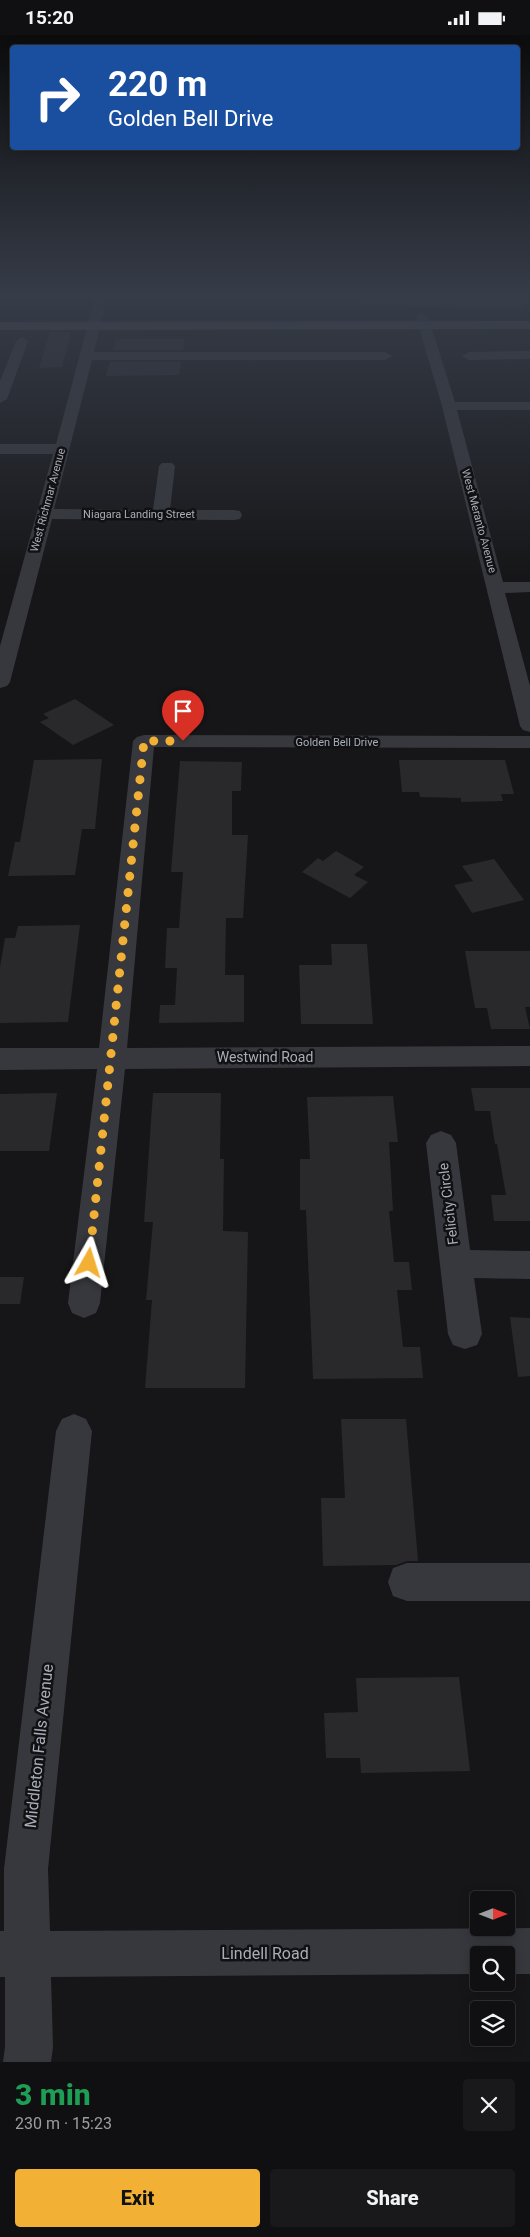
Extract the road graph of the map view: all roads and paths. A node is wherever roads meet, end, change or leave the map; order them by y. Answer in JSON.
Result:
{"nodes":[{"id":1,"x":79,"y":389,"type":"edge"},
{"id":2,"x":444,"y":389,"type":"edge"},
{"id":3,"x":449,"y":406,"type":"junction"},
{"id":4,"x":530,"y":406,"type":"edge"},
{"id":5,"x":0,"y":449,"type":"edge"},
{"id":6,"x":62,"y":449,"type":"junction"},
{"id":7,"x":167,"y":466,"type":"dead end"},
{"id":8,"x":44,"y":514,"type":"junction"},
{"id":9,"x":161,"y":515,"type":"junction"},
{"id":10,"x":234,"y":515,"type":"dead end"},
{"id":11,"x":530,"y":587,"type":"edge"},
{"id":12,"x":496,"y":588,"type":"junction"},
{"id":13,"x":0,"y":682,"type":"edge"},
{"id":14,"x":530,"y":726,"type":"edge"},
{"id":15,"x":530,"y":742,"type":"edge"},
{"id":16,"x":530,"y":1056,"type":"edge"},
{"id":17,"x":112,"y":1058,"type":"junction"},
{"id":18,"x":0,"y":1059,"type":"edge"},
{"id":19,"x":441,"y":1143,"type":"dead end"},
{"id":20,"x":456,"y":1264,"type":"junction"},
{"id":21,"x":530,"y":1265,"type":"edge"},
{"id":22,"x":84,"y":1303,"type":"dead end"},
{"id":23,"x":464,"y":1335,"type":"dead end"},
{"id":24,"x":74,"y":1431,"type":"dead end"},
{"id":25,"x":407,"y":1581,"type":"dead end"},
{"id":26,"x":530,"y":1582,"type":"edge"},
{"id":27,"x":530,"y":1951,"type":"edge"},
{"id":28,"x":13,"y":1954,"type":"edge"},
{"id":29,"x":28,"y":2062,"type":"edge"}],
"edges":[{"from":1,"to":6,"type":"street","name":"West Richmar Avenue"},
{"from":2,"to":3,"type":"street","name":"West Meranto Avenue"},
{"from":3,"to":4,"type":"street"},
{"from":3,"to":12,"type":"street","name":"West Meranto Avenue"},
{"from":5,"to":6,"type":"street"},
{"from":6,"to":8,"type":"street","name":"West Richmar Avenue"},
{"from":7,"to":9,"type":"street"},
{"from":8,"to":9,"type":"street","name":"Niagara Landing Street"},
{"from":8,"to":13,"type":"street","name":"West Richmar Avenue"},
{"from":9,"to":10,"type":"street","name":"Niagara Landing Street"},
{"from":11,"to":12,"type":"street"},
{"from":12,"to":14,"type":"street","name":"West Meranto Avenue"},
{"from":15,"to":17,"type":"street","name":"Golden Bell Drive"},
{"from":16,"to":17,"type":"street","name":"Westwind Road"},
{"from":17,"to":18,"type":"street","name":"Westwind Road"},
{"from":17,"to":22,"type":"street"},
{"from":19,"to":20,"type":"street","name":"Felicity Circle"},
{"from":20,"to":21,"type":"street","name":"Felicity Circle"},
{"from":20,"to":23,"type":"street","name":"Felicity Circle"},
{"from":24,"to":28,"type":"street","name":"Middleton Falls Avenue"},
{"from":25,"to":26,"type":"street"},
{"from":27,"to":28,"type":"street","name":"Lindell Road"},
{"from":28,"to":29,"type":"street","name":"Middleton Falls Avenue"}]}
